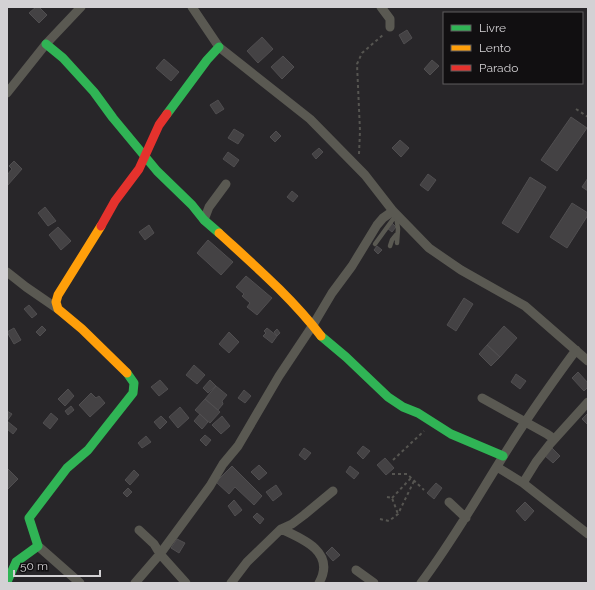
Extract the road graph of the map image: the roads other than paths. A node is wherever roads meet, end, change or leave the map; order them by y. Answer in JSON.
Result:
{"nodes":[{"id":1,"x":81,"y":7,"type":"edge"},
{"id":2,"x":192,"y":7,"type":"edge"},
{"id":3,"x":381,"y":7,"type":"edge"},
{"id":4,"x":390,"y":26,"type":"road end"},
{"id":5,"x":46,"y":44,"type":"junction"},
{"id":6,"x":219,"y":47,"type":"junction"},
{"id":7,"x":7,"y":94,"type":"edge"},
{"id":8,"x":144,"y":156,"type":"junction"},
{"id":9,"x":226,"y":184,"type":"dead end"},
{"id":10,"x":395,"y":213,"type":"junction"},
{"id":11,"x":204,"y":220,"type":"junction"},
{"id":12,"x":396,"y":235,"type":"junction"},
{"id":13,"x":396,"y":243,"type":"dead end"},
{"id":14,"x":375,"y":244,"type":"dead end"},
{"id":15,"x":390,"y":246,"type":"dead end"},
{"id":16,"x":7,"y":272,"type":"edge"},
{"id":17,"x":58,"y":309,"type":"junction"},
{"id":18,"x":313,"y":326,"type":"junction"},
{"id":19,"x":321,"y":336,"type":"junction"},
{"id":20,"x":302,"y":341,"type":"junction"},
{"id":21,"x":576,"y":350,"type":"junction"},
{"id":22,"x":588,"y":361,"type":"edge"},
{"id":23,"x":482,"y":398,"type":"dead end"},
{"id":24,"x":588,"y":402,"type":"edge"},
{"id":25,"x":526,"y":422,"type":"junction"},
{"id":26,"x":554,"y":439,"type":"junction"},
{"id":27,"x":503,"y":456,"type":"junction"},
{"id":28,"x":497,"y":467,"type":"junction"},
{"id":29,"x":523,"y":484,"type":"junction"},
{"id":30,"x":333,"y":490,"type":"dead end"},
{"id":31,"x":449,"y":502,"type":"dead end"},
{"id":32,"x":466,"y":518,"type":"junction"},
{"id":33,"x":280,"y":529,"type":"junction"},
{"id":34,"x":140,"y":530,"type":"dead end"},
{"id":35,"x":588,"y":534,"type":"edge"},
{"id":36,"x":38,"y":546,"type":"junction"},
{"id":37,"x":160,"y":554,"type":"junction"},
{"id":38,"x":356,"y":570,"type":"dead end"},
{"id":39,"x":7,"y":582,"type":"edge"},
{"id":40,"x":80,"y":583,"type":"edge"},
{"id":41,"x":135,"y":583,"type":"edge"},
{"id":42,"x":186,"y":583,"type":"edge"},
{"id":43,"x":231,"y":583,"type":"edge"},
{"id":44,"x":319,"y":583,"type":"edge"},
{"id":45,"x":374,"y":583,"type":"edge"},
{"id":46,"x":421,"y":583,"type":"edge"}],
"edges":[{"from":1,"to":5,"type":"street"},
{"from":2,"to":6,"type":"street"},
{"from":3,"to":4,"type":"street"},
{"from":5,"to":7,"type":"street"},
{"from":5,"to":8,"type":"street"},
{"from":6,"to":8,"type":"street"},
{"from":6,"to":10,"type":"street"},
{"from":8,"to":11,"type":"street"},
{"from":8,"to":17,"type":"street"},
{"from":9,"to":11,"type":"street"},
{"from":10,"to":12,"type":"lane"},
{"from":10,"to":14,"type":"lane"},
{"from":10,"to":18,"type":"street"},
{"from":10,"to":21,"type":"street"},
{"from":11,"to":18,"type":"street"},
{"from":12,"to":13,"type":"lane"},
{"from":12,"to":15,"type":"lane"},
{"from":16,"to":17,"type":"street"},
{"from":17,"to":36,"type":"street"},
{"from":18,"to":19,"type":"street"},
{"from":18,"to":20,"type":"street"},
{"from":19,"to":20,"type":"street"},
{"from":19,"to":27,"type":"street"},
{"from":20,"to":37,"type":"street"},
{"from":21,"to":22,"type":"street"},
{"from":21,"to":25,"type":"street"},
{"from":23,"to":25,"type":"street"},
{"from":24,"to":26,"type":"street"},
{"from":25,"to":26,"type":"street"},
{"from":25,"to":27,"type":"street"},
{"from":26,"to":29,"type":"street"},
{"from":27,"to":28,"type":"street"},
{"from":28,"to":29,"type":"street"},
{"from":28,"to":32,"type":"street"},
{"from":29,"to":35,"type":"street"},
{"from":30,"to":33,"type":"street"},
{"from":31,"to":32,"type":"street"},
{"from":32,"to":46,"type":"street"},
{"from":33,"to":43,"type":"street"},
{"from":33,"to":44,"type":"street"},
{"from":34,"to":37,"type":"street"},
{"from":36,"to":39,"type":"street"},
{"from":36,"to":40,"type":"street"},
{"from":37,"to":41,"type":"street"},
{"from":37,"to":42,"type":"street"},
{"from":38,"to":45,"type":"street"}]}
